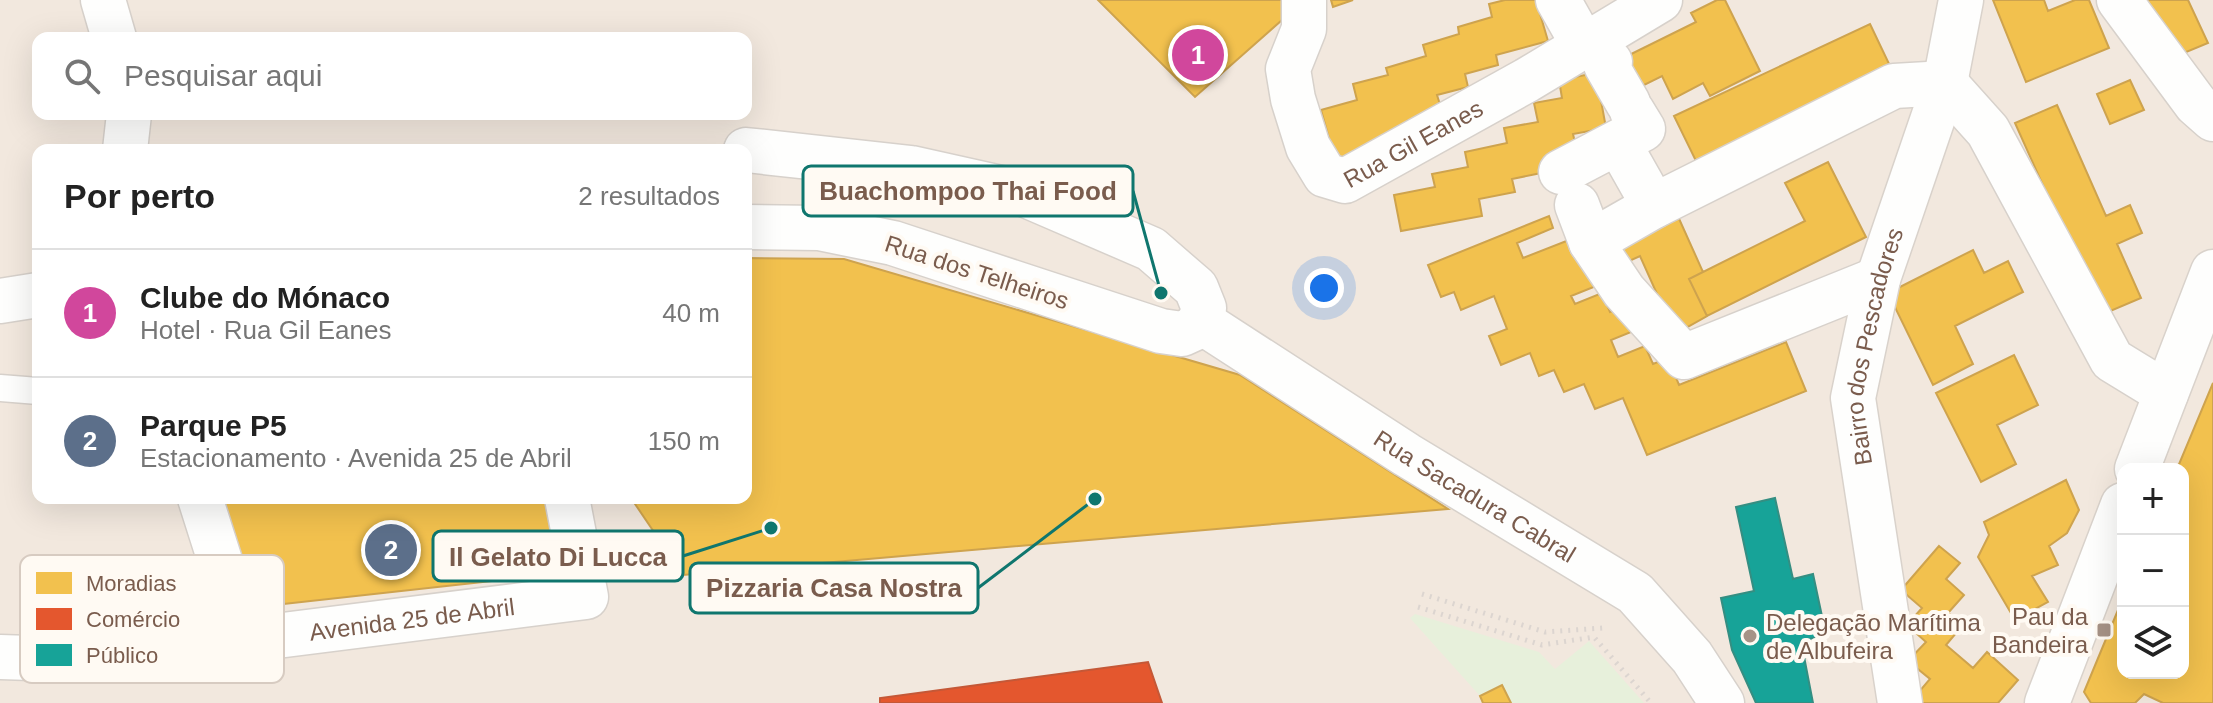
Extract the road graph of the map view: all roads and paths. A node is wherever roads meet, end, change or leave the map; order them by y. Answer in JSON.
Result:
{"nodes":[{"id":1,"x":103,"y":0,"type":"edge"},
{"id":2,"x":1304,"y":0,"type":"edge"},
{"id":3,"x":1558,"y":0,"type":"edge"},
{"id":4,"x":1660,"y":0,"type":"edge"},
{"id":5,"x":1961,"y":0,"type":"edge"},
{"id":6,"x":2119,"y":0,"type":"edge"},
{"id":7,"x":112,"y":32,"type":"edge"},
{"id":8,"x":1597,"y":54,"type":"junction"},
{"id":9,"x":1945,"y":83,"type":"junction"},
{"id":10,"x":2213,"y":119,"type":"edge"},
{"id":11,"x":128,"y":120,"type":"edge"},
{"id":12,"x":126,"y":144,"type":"edge"},
{"id":13,"x":752,"y":151,"type":"edge"},
{"id":14,"x":1628,"y":160,"type":"dead end"},
{"id":15,"x":1576,"y":206,"type":"junction"},
{"id":16,"x":1654,"y":206,"type":"junction"},
{"id":17,"x":752,"y":227,"type":"edge"},
{"id":18,"x":2213,"y":272,"type":"edge"},
{"id":19,"x":1878,"y":279,"type":"junction"},
{"id":20,"x":32,"y":296,"type":"edge"},
{"id":21,"x":0,"y":301,"type":"edge"},
{"id":22,"x":1200,"y":321,"type":"junction"},
{"id":23,"x":0,"y":388,"type":"edge"},
{"id":24,"x":32,"y":391,"type":"edge"},
{"id":25,"x":2166,"y":393,"type":"junction"},
{"id":26,"x":2139,"y":463,"type":"edge"},
{"id":27,"x":202,"y":504,"type":"edge"},
{"id":28,"x":568,"y":504,"type":"edge"},
{"id":29,"x":2117,"y":521,"type":"edge"},
{"id":30,"x":218,"y":555,"type":"edge"},
{"id":31,"x":1422,"y":594,"type":"dead end"},
{"id":32,"x":1418,"y":607,"type":"dead end"},
{"id":33,"x":1604,"y":628,"type":"dead end"},
{"id":34,"x":284,"y":635,"type":"edge"},
{"id":35,"x":0,"y":657,"type":"edge"},
{"id":36,"x":20,"y":658,"type":"edge"},
{"id":37,"x":1651,"y":703,"type":"edge"},
{"id":38,"x":1722,"y":703,"type":"edge"},
{"id":39,"x":1900,"y":703,"type":"edge"},
{"id":40,"x":2047,"y":703,"type":"edge"}],
"edges":[{"from":1,"to":7,"type":"street"},
{"from":2,"to":8,"type":"street","name":"Rua Gil Eanes"},
{"from":3,"to":8,"type":"street"},
{"from":4,"to":8,"type":"street","name":"Rua Gil Eanes"},
{"from":5,"to":9,"type":"street","name":"Bairro dos Pescadores"},
{"from":6,"to":10,"type":"street"},
{"from":8,"to":15,"type":"street"},
{"from":9,"to":16,"type":"street"},
{"from":9,"to":19,"type":"street","name":"Bairro dos Pescadores"},
{"from":9,"to":25,"type":"street"},
{"from":11,"to":12,"type":"street"},
{"from":13,"to":22,"type":"street"},
{"from":14,"to":16,"type":"street"},
{"from":15,"to":16,"type":"street"},
{"from":15,"to":19,"type":"street"},
{"from":17,"to":22,"type":"street","name":"Rua dos Telheiros"},
{"from":18,"to":25,"type":"street"},
{"from":19,"to":39,"type":"street","name":"Bairro dos Pescadores"},
{"from":20,"to":21,"type":"street"},
{"from":22,"to":38,"type":"street","name":"Rua Sacadura Cabral"},
{"from":23,"to":24,"type":"lane"},
{"from":25,"to":26,"type":"street"},
{"from":27,"to":30,"type":"street"},
{"from":28,"to":34,"type":"street","name":"Avenida 25 de Abril"},
{"from":29,"to":40,"type":"street"},
{"from":31,"to":33,"type":"path"},
{"from":32,"to":37,"type":"path"},
{"from":35,"to":36,"type":"street","name":"Avenida 25 de Abril"}]}
